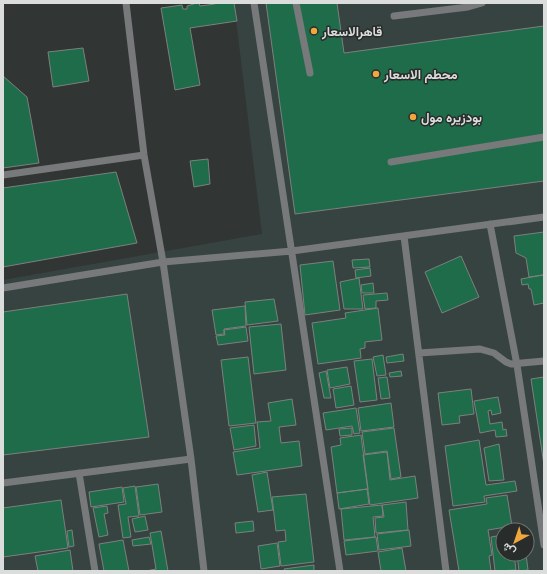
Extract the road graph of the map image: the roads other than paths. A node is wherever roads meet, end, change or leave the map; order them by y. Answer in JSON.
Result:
{"nodes":[{"id":1,"x":126,"y":3,"type":"edge"},
{"id":2,"x":254,"y":3,"type":"edge"},
{"id":3,"x":296,"y":3,"type":"edge"},
{"id":4,"x":482,"y":3,"type":"edge"},
{"id":5,"x":394,"y":16,"type":"dead end"},
{"id":6,"x":310,"y":73,"type":"dead end"},
{"id":7,"x":544,"y":137,"type":"edge"},
{"id":8,"x":144,"y":155,"type":"junction"},
{"id":9,"x":391,"y":162,"type":"dead end"},
{"id":10,"x":3,"y":175,"type":"edge"},
{"id":11,"x":544,"y":217,"type":"edge"},
{"id":12,"x":490,"y":224,"type":"junction"},
{"id":13,"x":404,"y":236,"type":"junction"},
{"id":14,"x":292,"y":251,"type":"junction"},
{"id":15,"x":163,"y":262,"type":"junction"},
{"id":16,"x":3,"y":288,"type":"edge"},
{"id":17,"x":419,"y":353,"type":"junction"},
{"id":18,"x":544,"y":361,"type":"edge"},
{"id":19,"x":516,"y":365,"type":"junction"},
{"id":20,"x":191,"y":459,"type":"junction"},
{"id":21,"x":79,"y":473,"type":"junction"},
{"id":22,"x":3,"y":483,"type":"edge"},
{"id":23,"x":544,"y":545,"type":"edge"},
{"id":24,"x":95,"y":571,"type":"edge"},
{"id":25,"x":204,"y":571,"type":"edge"},
{"id":26,"x":340,"y":571,"type":"edge"},
{"id":27,"x":446,"y":571,"type":"edge"}],
"edges":[{"from":1,"to":8,"type":"lane"},
{"from":2,"to":14,"type":"lane"},
{"from":3,"to":6,"type":"lane"},
{"from":4,"to":5,"type":"lane"},
{"from":7,"to":9,"type":"lane"},
{"from":8,"to":10,"type":"lane"},
{"from":8,"to":15,"type":"lane"},
{"from":11,"to":12,"type":"lane"},
{"from":12,"to":13,"type":"lane"},
{"from":12,"to":19,"type":"lane"},
{"from":13,"to":14,"type":"lane"},
{"from":13,"to":17,"type":"lane"},
{"from":14,"to":15,"type":"lane"},
{"from":14,"to":26,"type":"lane"},
{"from":15,"to":16,"type":"lane"},
{"from":15,"to":20,"type":"lane"},
{"from":17,"to":19,"type":"lane"},
{"from":17,"to":27,"type":"lane"},
{"from":18,"to":19,"type":"lane"},
{"from":19,"to":23,"type":"lane"},
{"from":20,"to":21,"type":"lane"},
{"from":20,"to":25,"type":"lane"},
{"from":21,"to":22,"type":"lane"},
{"from":21,"to":24,"type":"lane"}]}
